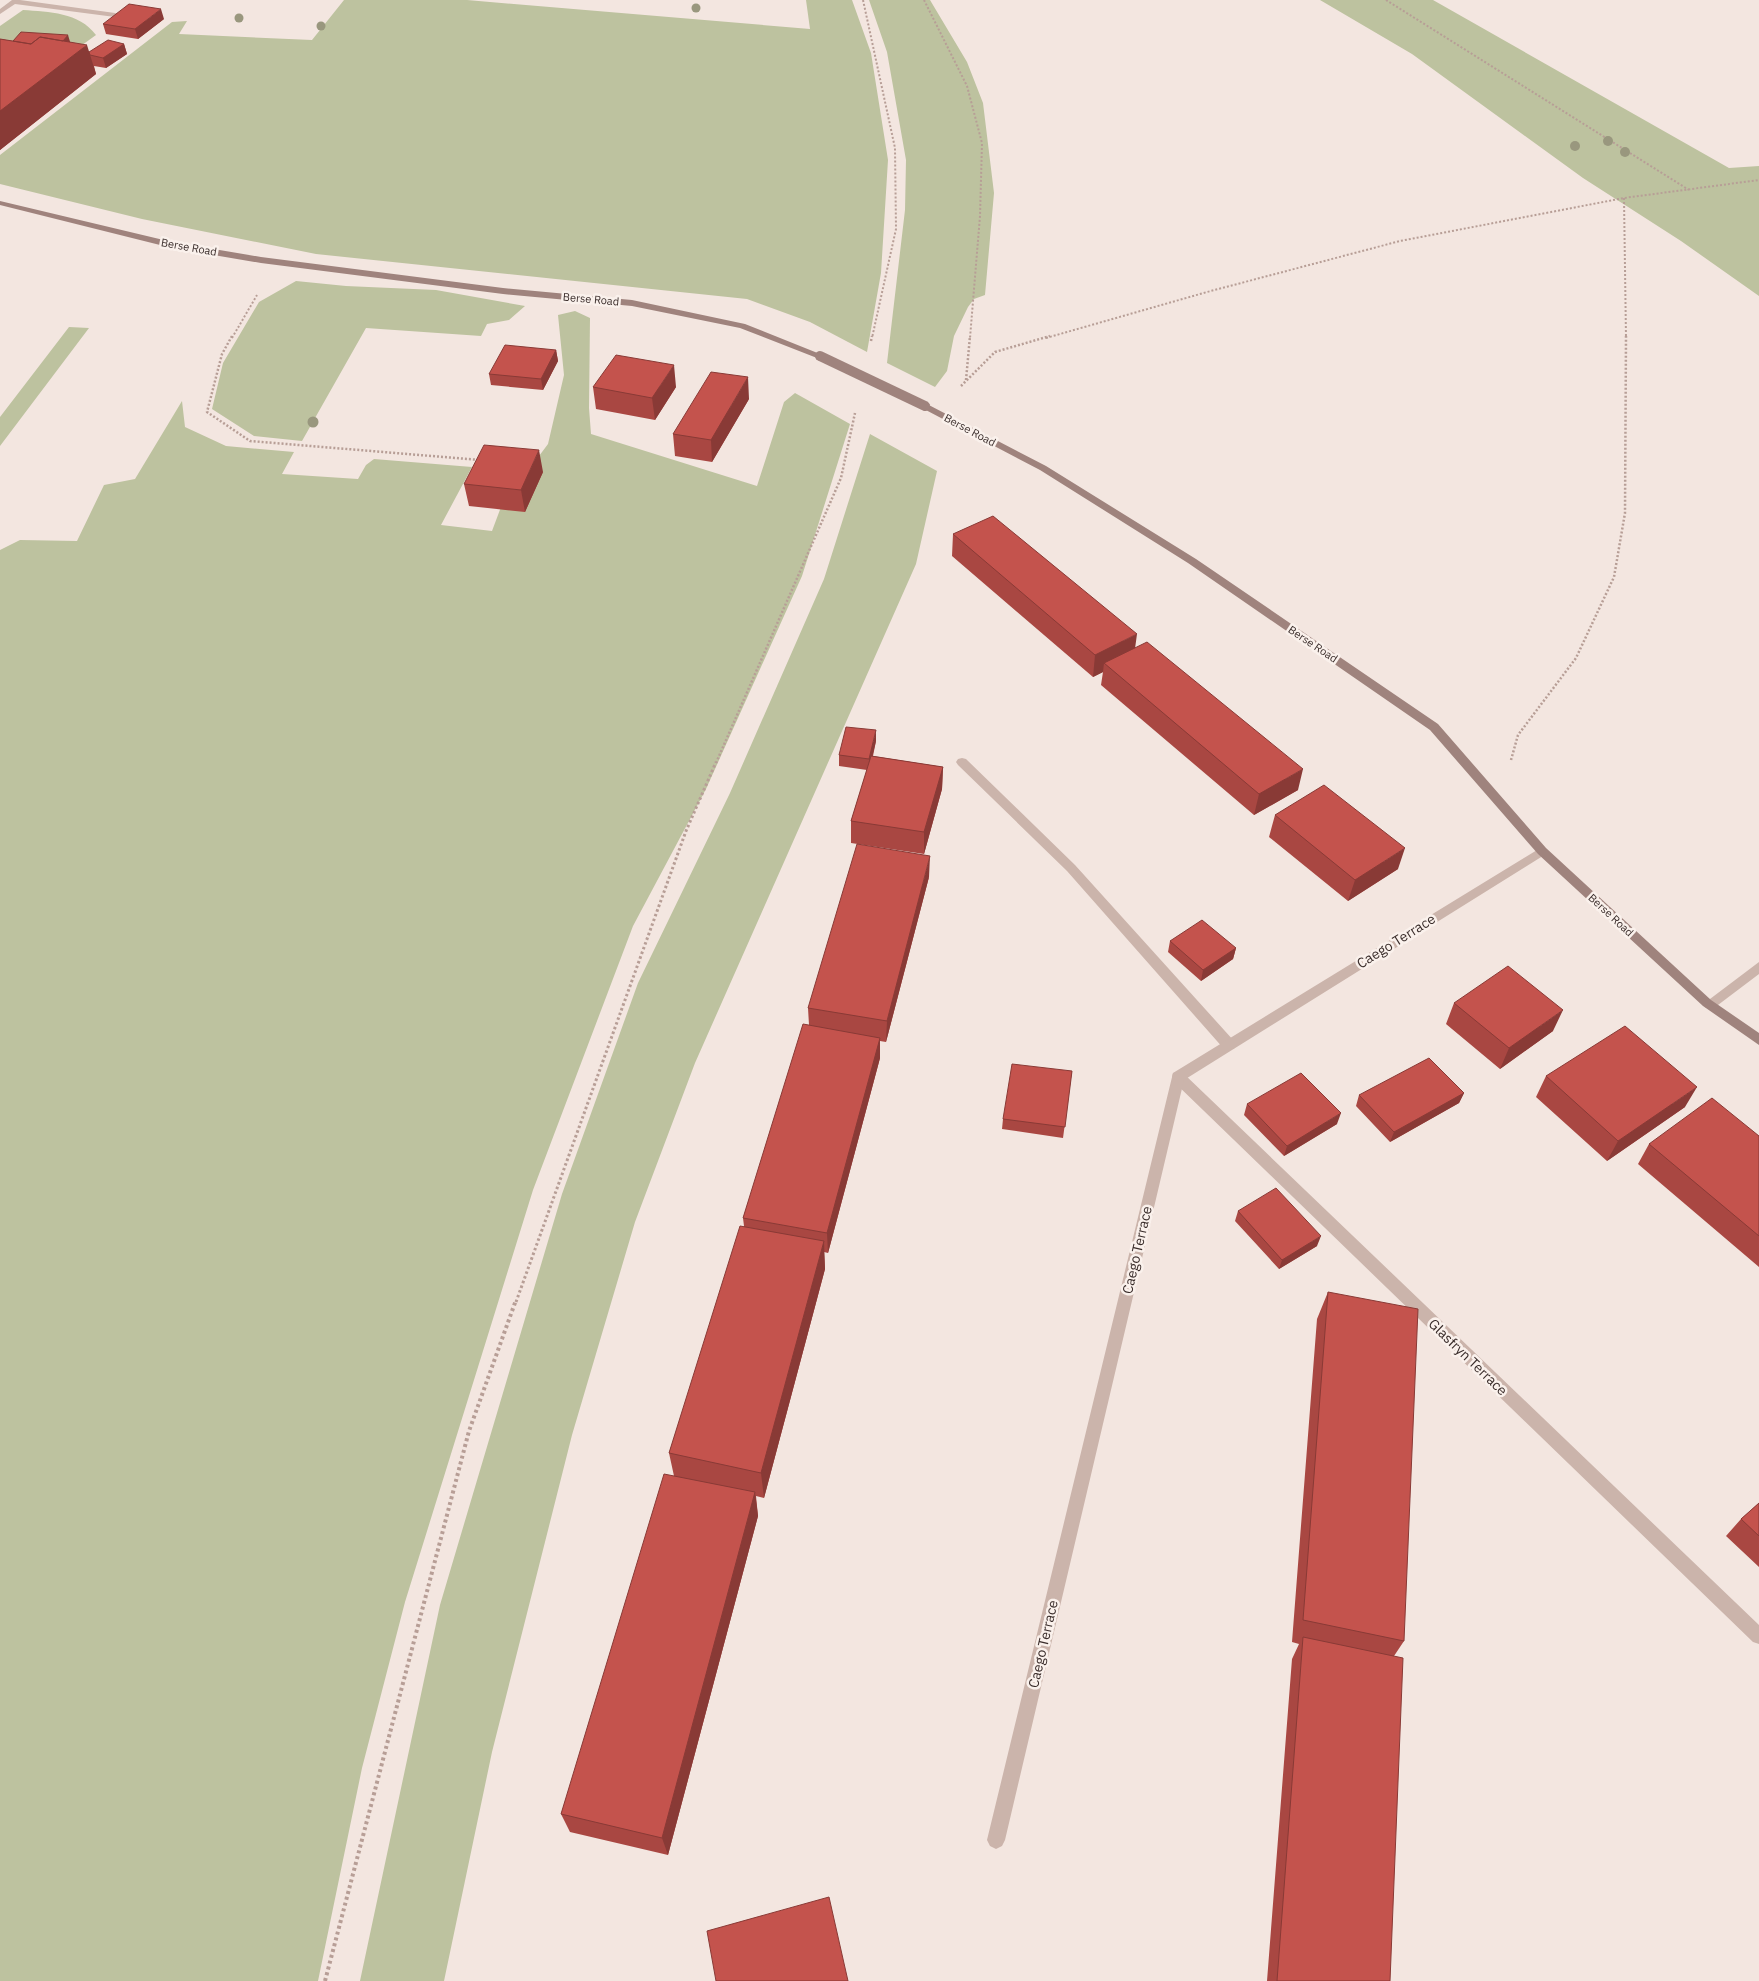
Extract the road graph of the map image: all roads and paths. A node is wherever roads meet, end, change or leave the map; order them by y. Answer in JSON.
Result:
{"nodes":[{"id":1,"x":863,"y":0,"type":"edge"},
{"id":2,"x":924,"y":0,"type":"edge"},
{"id":3,"x":1386,"y":0,"type":"edge"},
{"id":4,"x":14,"y":1,"type":"edge"},
{"id":5,"x":0,"y":12,"type":"edge"},
{"id":6,"x":116,"y":15,"type":"edge"},
{"id":7,"x":1759,"y":180,"type":"edge"},
{"id":8,"x":1690,"y":190,"type":"junction"},
{"id":9,"x":1624,"y":198,"type":"junction"},
{"id":10,"x":0,"y":203,"type":"edge"},
{"id":11,"x":276,"y":262,"type":"junction"},
{"id":12,"x":870,"y":343,"type":"dead end"},
{"id":13,"x":966,"y":381,"type":"junction"},
{"id":14,"x":855,"y":410,"type":"dead end"},
{"id":15,"x":935,"y":412,"type":"junction"},
{"id":16,"x":488,"y":461,"type":"edge"},
{"id":17,"x":962,"y":762,"type":"dead end"},
{"id":18,"x":1498,"y":801,"type":"junction"},
{"id":19,"x":1542,"y":851,"type":"junction"},
{"id":20,"x":1759,"y":967,"type":"edge"},
{"id":21,"x":1710,"y":1005,"type":"junction"},
{"id":22,"x":1759,"y":1040,"type":"edge"},
{"id":23,"x":1229,"y":1045,"type":"junction"},
{"id":24,"x":1178,"y":1077,"type":"junction"},
{"id":25,"x":1759,"y":1636,"type":"edge"},
{"id":26,"x":996,"y":1840,"type":"dead end"},
{"id":27,"x":325,"y":1981,"type":"edge"}],
"edges":[{"from":1,"to":12,"type":"path"},
{"from":2,"to":13,"type":"path"},
{"from":3,"to":8,"type":"path"},
{"from":4,"to":5,"type":"street"},
{"from":4,"to":6,"type":"street"},
{"from":7,"to":8,"type":"path"},
{"from":8,"to":9,"type":"path"},
{"from":9,"to":13,"type":"path"},
{"from":9,"to":18,"type":"path"},
{"from":10,"to":11,"type":"main road","name":"Berse Road"},
{"from":11,"to":15,"type":"main road","name":"Berse Road","bridge":true},
{"from":11,"to":16,"type":"path"},
{"from":13,"to":15,"type":"path"},
{"from":14,"to":27,"type":"path"},
{"from":15,"to":18,"type":"main road","name":"Berse Road"},
{"from":17,"to":23,"type":"street"},
{"from":18,"to":19,"type":"main road","name":"Berse Road"},
{"from":19,"to":21,"type":"main road","name":"Berse Road"},
{"from":19,"to":23,"type":"street","name":"Caego Terrace"},
{"from":20,"to":21,"type":"street"},
{"from":21,"to":22,"type":"main road","name":"Berse Road"},
{"from":23,"to":24,"type":"street","name":"Caego Terrace"},
{"from":24,"to":25,"type":"street","name":"Glasfryn Terrace"},
{"from":24,"to":26,"type":"street","name":"Caego Terrace"}]}
